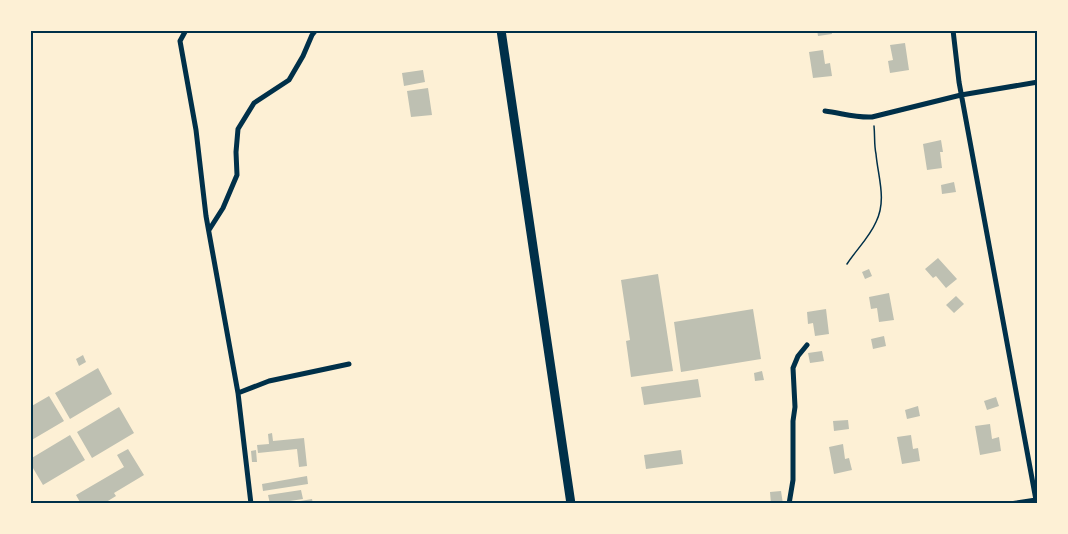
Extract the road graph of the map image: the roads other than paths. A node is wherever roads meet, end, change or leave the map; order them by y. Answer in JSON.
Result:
{"nodes":[{"id":1,"x":186,"y":30,"type":"edge"},
{"id":2,"x":316,"y":30,"type":"edge"},
{"id":3,"x":501,"y":30,"type":"edge"},
{"id":4,"x":953,"y":30,"type":"edge"},
{"id":5,"x":1038,"y":82,"type":"edge"},
{"id":6,"x":962,"y":95,"type":"junction"},
{"id":7,"x":825,"y":111,"type":"dead end"},
{"id":8,"x":208,"y":230,"type":"junction"},
{"id":9,"x":807,"y":345,"type":"dead end"},
{"id":10,"x":349,"y":364,"type":"dead end"},
{"id":11,"x":238,"y":393,"type":"junction"},
{"id":12,"x":1037,"y":500,"type":"edge"},
{"id":13,"x":251,"y":504,"type":"edge"},
{"id":14,"x":571,"y":504,"type":"edge"},
{"id":15,"x":789,"y":504,"type":"edge"},
{"id":16,"x":1010,"y":504,"type":"edge"}],
"edges":[{"from":1,"to":8,"type":"street"},
{"from":2,"to":8,"type":"street"},
{"from":3,"to":14,"type":"highway"},
{"from":4,"to":6,"type":"street"},
{"from":5,"to":6,"type":"street"},
{"from":6,"to":7,"type":"street"},
{"from":6,"to":12,"type":"street"},
{"from":8,"to":11,"type":"street"},
{"from":9,"to":15,"type":"street"},
{"from":10,"to":11,"type":"street"},
{"from":11,"to":13,"type":"street"},
{"from":12,"to":16,"type":"street"}]}
